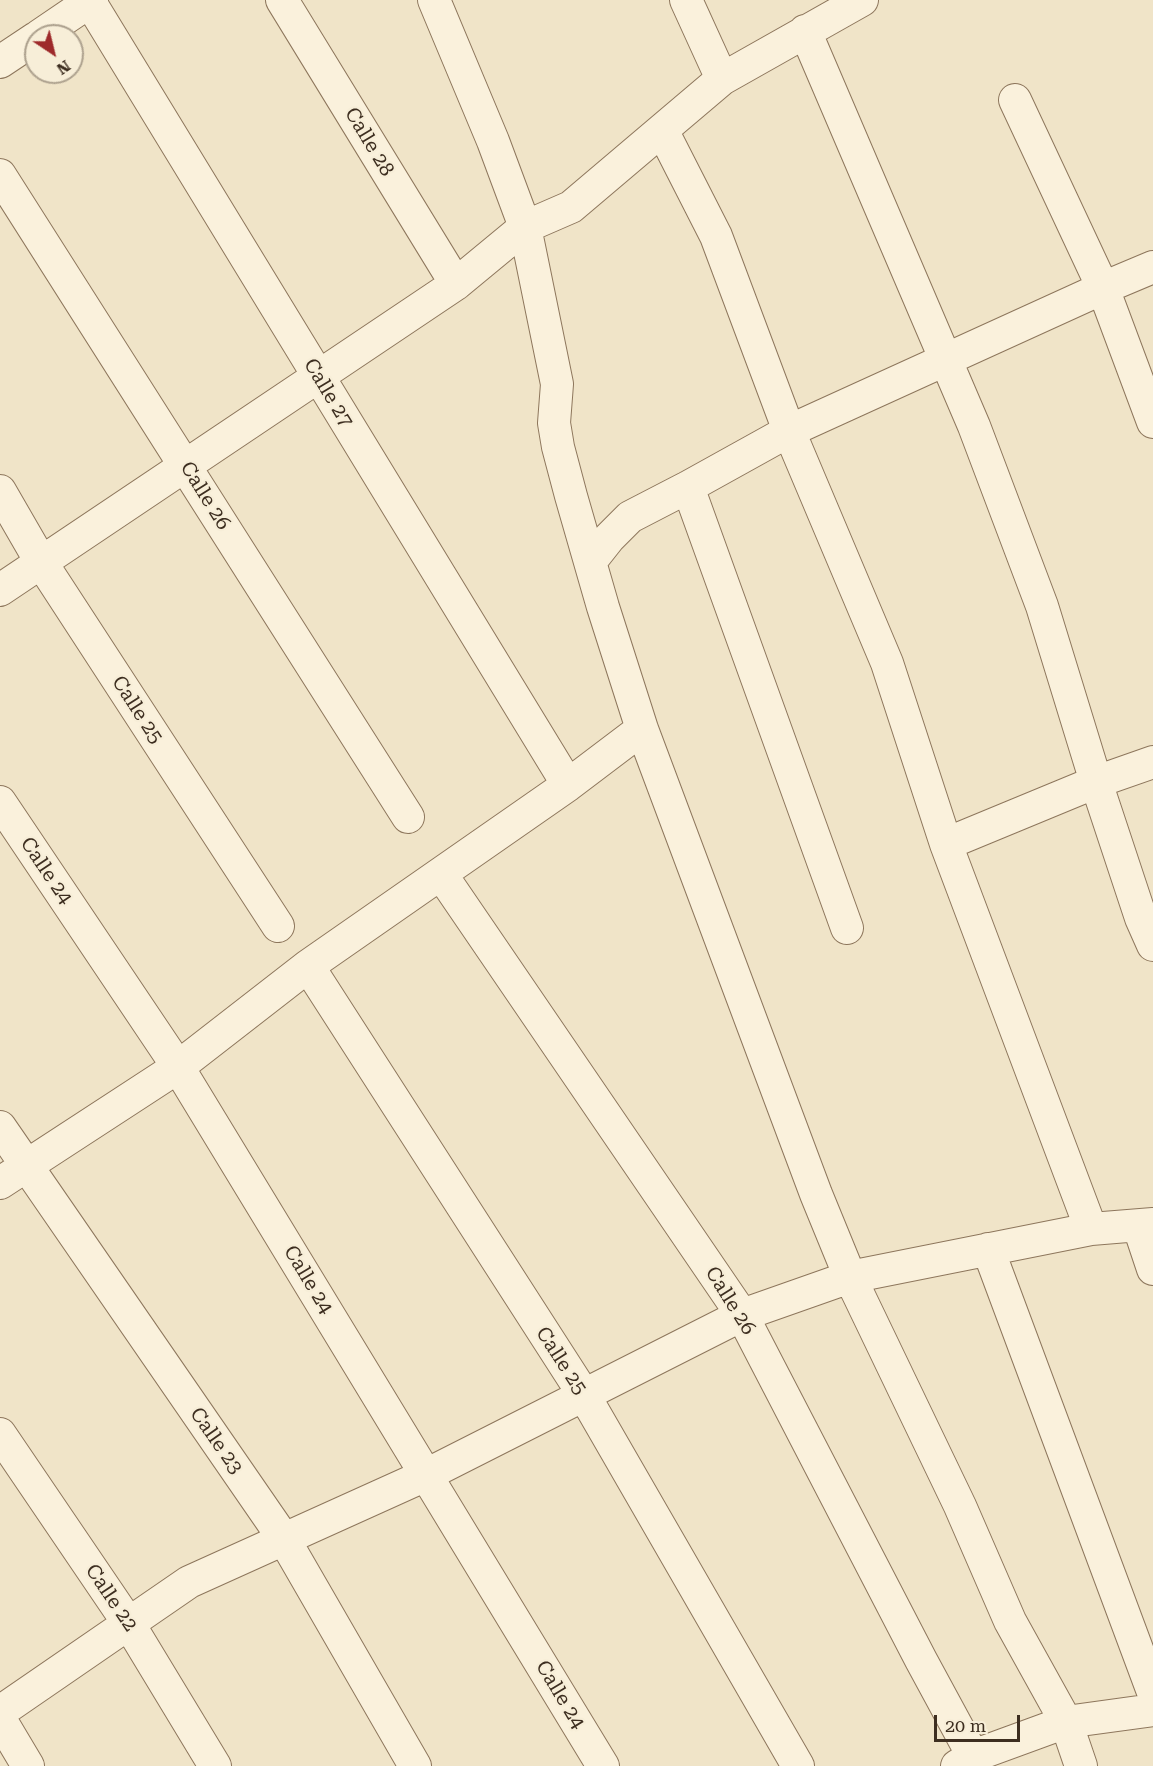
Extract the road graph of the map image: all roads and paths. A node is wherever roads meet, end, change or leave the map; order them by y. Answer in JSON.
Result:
{"nodes":[{"id":1,"x":282,"y":0,"type":"edge"},
{"id":2,"x":434,"y":0,"type":"edge"},
{"id":3,"x":686,"y":0,"type":"edge"},
{"id":4,"x":91,"y":1,"type":"edge"},
{"id":5,"x":860,"y":1,"type":"edge"},
{"id":6,"x":57,"y":24,"type":"edge"},
{"id":7,"x":805,"y":31,"type":"junction"},
{"id":8,"x":24,"y":46,"type":"edge"},
{"id":9,"x":0,"y":62,"type":"edge"},
{"id":10,"x":722,"y":79,"type":"junction"},
{"id":11,"x":1015,"y":100,"type":"dead end"},
{"id":12,"x":662,"y":130,"type":"junction"},
{"id":13,"x":0,"y":176,"type":"edge"},
{"id":14,"x":525,"y":227,"type":"junction"},
{"id":15,"x":1153,"y":267,"type":"edge"},
{"id":16,"x":456,"y":284,"type":"junction"},
{"id":17,"x":1103,"y":288,"type":"junction"},
{"id":18,"x":947,"y":360,"type":"junction"},
{"id":19,"x":318,"y":377,"type":"junction"},
{"id":20,"x":1153,"y":422,"type":"edge"},
{"id":21,"x":789,"y":430,"type":"junction"},
{"id":22,"x":186,"y":466,"type":"junction"},
{"id":23,"x":688,"y":487,"type":"junction"},
{"id":24,"x":0,"y":490,"type":"edge"},
{"id":25,"x":41,"y":562,"type":"junction"},
{"id":26,"x":590,"y":562,"type":"junction"},
{"id":27,"x":0,"y":591,"type":"edge"},
{"id":28,"x":642,"y":729,"type":"junction"},
{"id":29,"x":1153,"y":762,"type":"edge"},
{"id":30,"x":1096,"y":782,"type":"junction"},
{"id":31,"x":568,"y":784,"type":"junction"},
{"id":32,"x":0,"y":802,"type":"edge"},
{"id":33,"x":408,"y":818,"type":"dead end"},
{"id":34,"x":946,"y":844,"type":"junction"},
{"id":35,"x":441,"y":874,"type":"junction"},
{"id":36,"x":278,"y":927,"type":"dead end"},
{"id":37,"x":847,"y":928,"type":"dead end"},
{"id":38,"x":1153,"y":945,"type":"edge"},
{"id":39,"x":308,"y":966,"type":"junction"},
{"id":40,"x":178,"y":1067,"type":"junction"},
{"id":41,"x":0,"y":1127,"type":"edge"},
{"id":42,"x":13,"y":1174,"type":"edge"},
{"id":43,"x":1146,"y":1226,"type":"edge"},
{"id":44,"x":1091,"y":1229,"type":"junction"},
{"id":45,"x":987,"y":1249,"type":"junction"},
{"id":46,"x":1153,"y":1269,"type":"edge"},
{"id":47,"x":850,"y":1277,"type":"junction"},
{"id":48,"x":742,"y":1315,"type":"junction"},
{"id":49,"x":584,"y":1395,"type":"junction"},
{"id":50,"x":0,"y":1434,"type":"edge"},
{"id":51,"x":426,"y":1475,"type":"junction"},
{"id":52,"x":284,"y":1539,"type":"junction"},
{"id":53,"x":129,"y":1624,"type":"junction"},
{"id":54,"x":1153,"y":1692,"type":"edge"},
{"id":55,"x":1153,"y":1710,"type":"edge"},
{"id":56,"x":0,"y":1712,"type":"edge"},
{"id":57,"x":0,"y":1719,"type":"edge"},
{"id":58,"x":1066,"y":1722,"type":"junction"},
{"id":59,"x":965,"y":1761,"type":"edge"},
{"id":60,"x":28,"y":1766,"type":"edge"},
{"id":61,"x":215,"y":1766,"type":"edge"},
{"id":62,"x":415,"y":1766,"type":"edge"},
{"id":63,"x":603,"y":1766,"type":"edge"},
{"id":64,"x":798,"y":1766,"type":"edge"},
{"id":65,"x":1081,"y":1766,"type":"edge"}],
"edges":[{"from":1,"to":16,"type":"street","name":"Calle 28"},
{"from":2,"to":14,"type":"street"},
{"from":3,"to":10,"type":"street"},
{"from":4,"to":6,"type":"street"},
{"from":4,"to":19,"type":"street","name":"Calle 27"},
{"from":5,"to":7,"type":"street"},
{"from":7,"to":10,"type":"street"},
{"from":7,"to":18,"type":"street"},
{"from":8,"to":9,"type":"street"},
{"from":10,"to":12,"type":"street"},
{"from":11,"to":17,"type":"street"},
{"from":12,"to":14,"type":"street"},
{"from":12,"to":21,"type":"street"},
{"from":13,"to":22,"type":"street","name":"Calle 26"},
{"from":14,"to":16,"type":"street"},
{"from":14,"to":26,"type":"street"},
{"from":15,"to":17,"type":"street"},
{"from":16,"to":19,"type":"street"},
{"from":17,"to":18,"type":"street"},
{"from":17,"to":20,"type":"street"},
{"from":18,"to":21,"type":"street"},
{"from":18,"to":30,"type":"street"},
{"from":19,"to":22,"type":"street"},
{"from":19,"to":31,"type":"street","name":"Calle 27"},
{"from":21,"to":23,"type":"street"},
{"from":21,"to":34,"type":"street"},
{"from":22,"to":25,"type":"street"},
{"from":22,"to":33,"type":"street","name":"Calle 26"},
{"from":23,"to":26,"type":"street"},
{"from":23,"to":37,"type":"street"},
{"from":24,"to":25,"type":"street","name":"Calle 25"},
{"from":25,"to":27,"type":"street"},
{"from":25,"to":36,"type":"street","name":"Calle 25"},
{"from":26,"to":28,"type":"street"},
{"from":28,"to":31,"type":"street"},
{"from":28,"to":47,"type":"street"},
{"from":29,"to":30,"type":"street"},
{"from":30,"to":34,"type":"street"},
{"from":30,"to":38,"type":"street"},
{"from":31,"to":35,"type":"street"},
{"from":32,"to":40,"type":"street","name":"Calle 24"},
{"from":34,"to":44,"type":"street"},
{"from":35,"to":39,"type":"street"},
{"from":35,"to":48,"type":"street","name":"Calle 26"},
{"from":39,"to":40,"type":"street"},
{"from":39,"to":49,"type":"street","name":"Calle 25"},
{"from":40,"to":42,"type":"street"},
{"from":40,"to":51,"type":"street","name":"Calle 24"},
{"from":41,"to":42,"type":"street","name":"Calle 23"},
{"from":42,"to":52,"type":"street","name":"Calle 23"},
{"from":43,"to":44,"type":"street"},
{"from":43,"to":46,"type":"street"},
{"from":44,"to":45,"type":"street"},
{"from":45,"to":47,"type":"street"},
{"from":45,"to":54,"type":"street"},
{"from":47,"to":48,"type":"street"},
{"from":47,"to":58,"type":"street"},
{"from":48,"to":49,"type":"street"},
{"from":48,"to":59,"type":"street","name":"Calle 26"},
{"from":49,"to":51,"type":"street"},
{"from":49,"to":64,"type":"street","name":"Calle 25"},
{"from":50,"to":53,"type":"street","name":"Calle 22"},
{"from":51,"to":52,"type":"street"},
{"from":51,"to":63,"type":"street","name":"Calle 24"},
{"from":52,"to":53,"type":"street"},
{"from":52,"to":62,"type":"street","name":"Calle 23"},
{"from":53,"to":56,"type":"street"},
{"from":53,"to":61,"type":"street","name":"Calle 22"},
{"from":55,"to":58,"type":"street"},
{"from":57,"to":60,"type":"street"},
{"from":58,"to":59,"type":"street"},
{"from":58,"to":65,"type":"street"}]}
